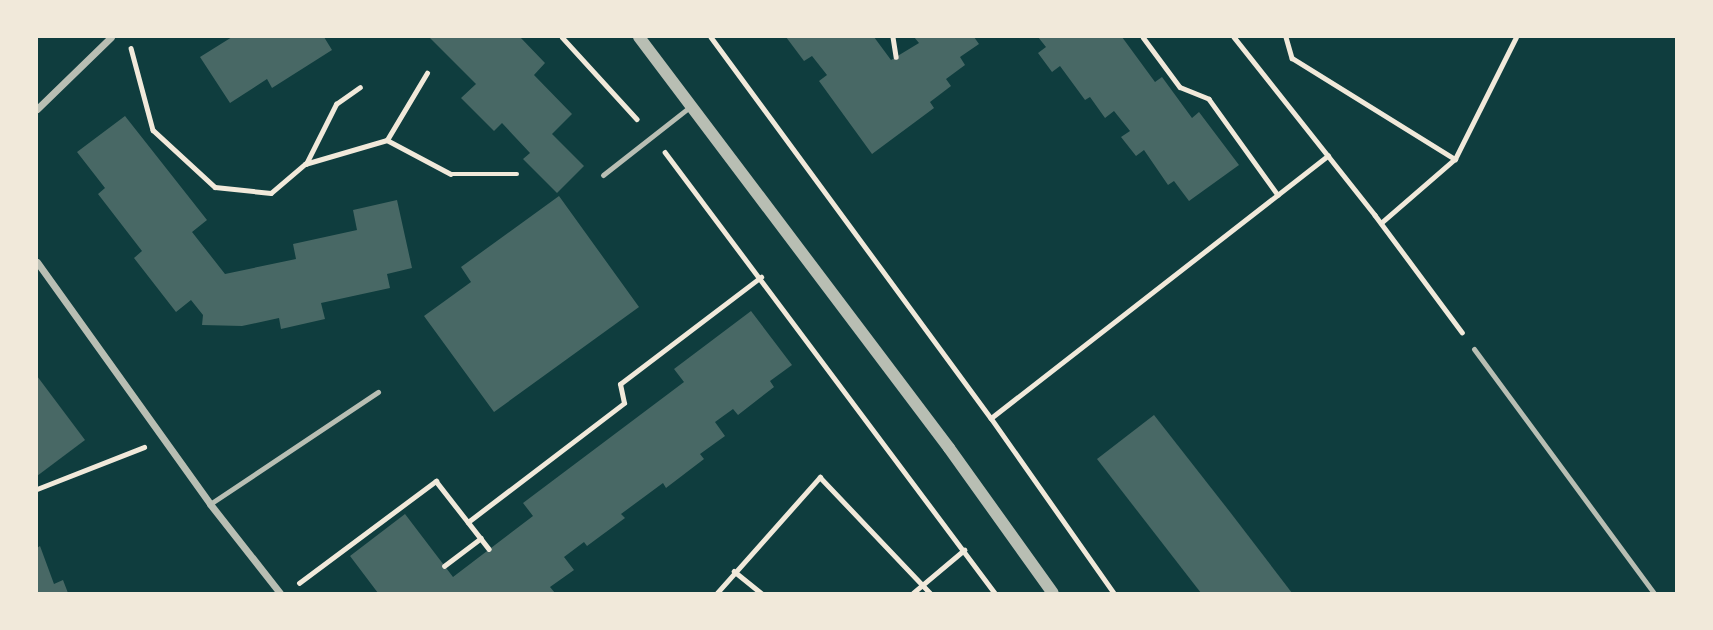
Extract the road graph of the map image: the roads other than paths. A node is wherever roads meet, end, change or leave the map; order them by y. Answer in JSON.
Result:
{"nodes":[{"id":1,"x":111,"y":37,"type":"edge"},
{"id":2,"x":639,"y":37,"type":"edge"},
{"id":3,"x":693,"y":104,"type":"junction"},
{"id":4,"x":37,"y":109,"type":"edge"},
{"id":5,"x":603,"y":175,"type":"dead end"},
{"id":6,"x":37,"y":262,"type":"edge"},
{"id":7,"x":1474,"y":349,"type":"road end"},
{"id":8,"x":378,"y":392,"type":"dead end"},
{"id":9,"x":210,"y":504,"type":"junction"},
{"id":10,"x":280,"y":593,"type":"edge"},
{"id":11,"x":1053,"y":593,"type":"edge"},
{"id":12,"x":1654,"y":593,"type":"edge"}],
"edges":[{"from":1,"to":4,"type":"street"},
{"from":2,"to":3,"type":"street"},
{"from":3,"to":5,"type":"lane"},
{"from":3,"to":11,"type":"street"},
{"from":6,"to":9,"type":"street"},
{"from":7,"to":12,"type":"lane"},
{"from":8,"to":9,"type":"lane"},
{"from":9,"to":10,"type":"street"}]}
